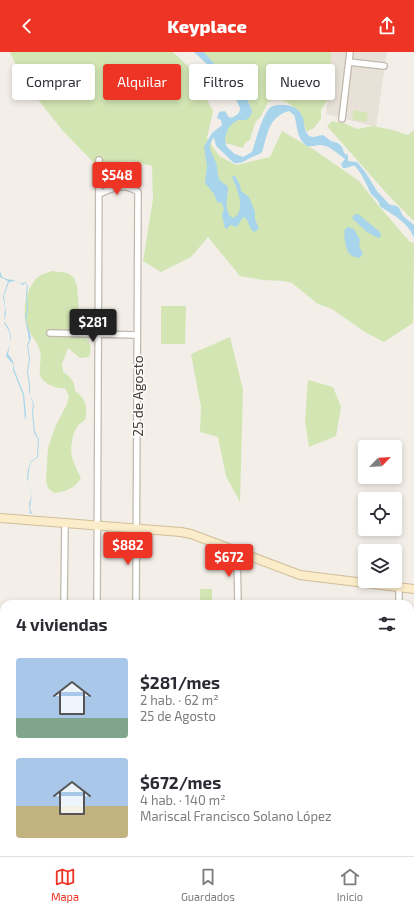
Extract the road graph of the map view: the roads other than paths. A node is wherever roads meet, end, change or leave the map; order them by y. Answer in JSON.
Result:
{"nodes":[{"id":1,"x":350,"y":52,"type":"edge"},
{"id":2,"x":349,"y":62,"type":"junction"},
{"id":3,"x":384,"y":66,"type":"dead end"},
{"id":4,"x":342,"y":119,"type":"dead end"},
{"id":5,"x":99,"y":160,"type":"dead end"},
{"id":6,"x":99,"y":194,"type":"junction"},
{"id":7,"x":50,"y":333,"type":"dead end"},
{"id":8,"x":98,"y":334,"type":"junction"},
{"id":9,"x":137,"y":335,"type":"junction"},
{"id":10,"x":0,"y":518,"type":"edge"},
{"id":11,"x":65,"y":523,"type":"junction"},
{"id":12,"x":98,"y":525,"type":"junction"},
{"id":13,"x":137,"y":528,"type":"junction"},
{"id":14,"x":237,"y":552,"type":"junction"},
{"id":15,"x":358,"y":582,"type":"edge"},
{"id":16,"x":402,"y":587,"type":"edge"},
{"id":17,"x":399,"y":588,"type":"edge"},
{"id":18,"x":414,"y":589,"type":"edge"},
{"id":19,"x":64,"y":600,"type":"edge"},
{"id":20,"x":98,"y":600,"type":"edge"},
{"id":21,"x":136,"y":600,"type":"edge"},
{"id":22,"x":238,"y":600,"type":"edge"},
{"id":23,"x":399,"y":600,"type":"edge"}],
"edges":[{"from":1,"to":2,"type":"street"},
{"from":2,"to":3,"type":"street"},
{"from":2,"to":4,"type":"street"},
{"from":5,"to":6,"type":"street"},
{"from":6,"to":8,"type":"street"},
{"from":6,"to":9,"type":"street","name":"25 de Agosto"},
{"from":7,"to":8,"type":"street"},
{"from":8,"to":9,"type":"street"},
{"from":8,"to":12,"type":"street"},
{"from":9,"to":13,"type":"street","name":"25 de Agosto"},
{"from":10,"to":11,"type":"main road"},
{"from":11,"to":12,"type":"main road"},
{"from":11,"to":19,"type":"street"},
{"from":12,"to":13,"type":"main road"},
{"from":12,"to":20,"type":"street"},
{"from":13,"to":14,"type":"main road"},
{"from":13,"to":21,"type":"street","name":"25 de Agosto"},
{"from":14,"to":15,"type":"main road"},
{"from":14,"to":22,"type":"street"},
{"from":16,"to":18,"type":"main road"},
{"from":17,"to":23,"type":"street"}]}
